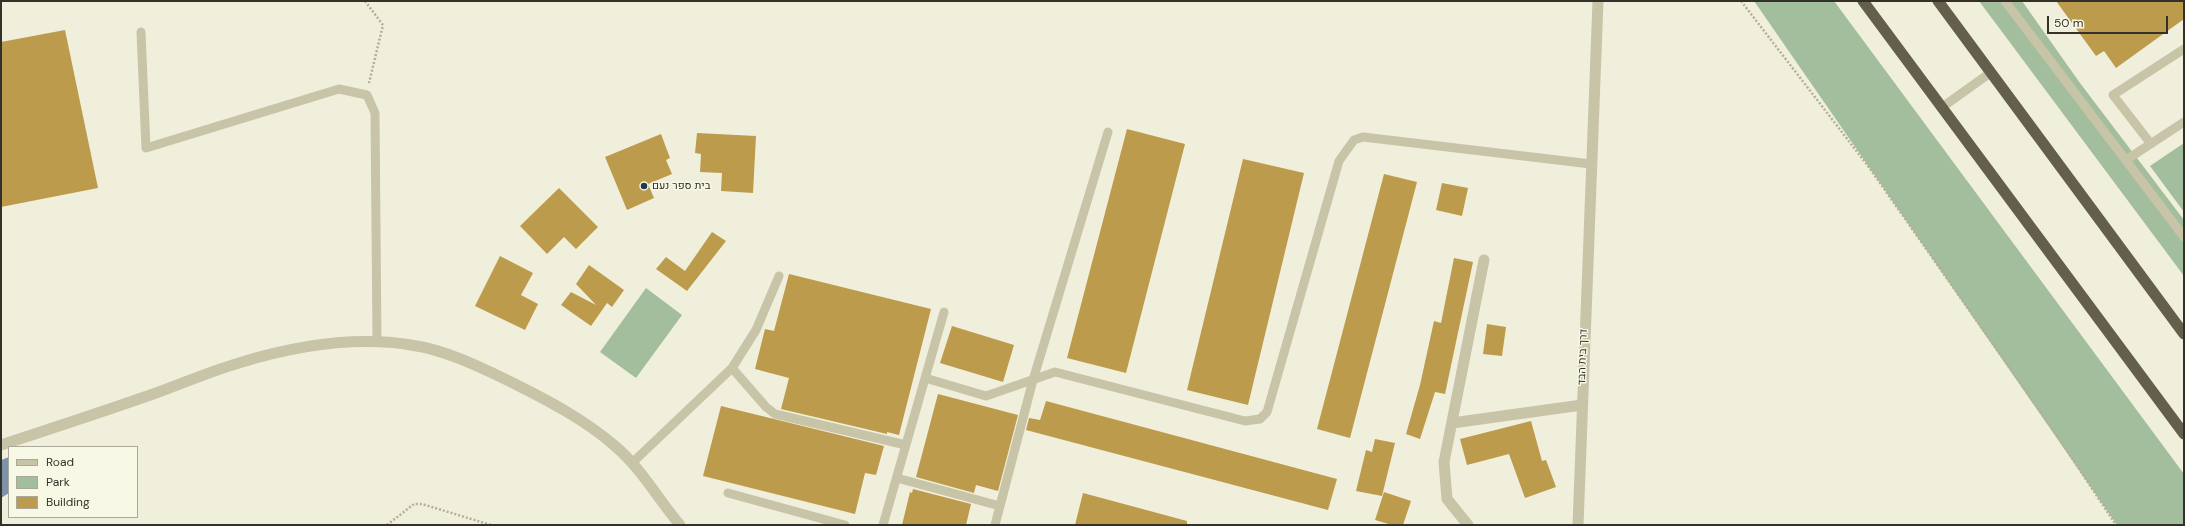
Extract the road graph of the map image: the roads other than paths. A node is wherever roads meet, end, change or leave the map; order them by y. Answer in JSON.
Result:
{"nodes":[{"id":1,"x":1598,"y":1,"type":"edge"},
{"id":2,"x":1863,"y":1,"type":"edge"},
{"id":3,"x":1938,"y":1,"type":"edge"},
{"id":4,"x":2005,"y":1,"type":"edge"},
{"id":5,"x":141,"y":32,"type":"dead end"},
{"id":6,"x":2184,"y":49,"type":"edge"},
{"id":7,"x":1990,"y":73,"type":"junction"},
{"id":8,"x":1941,"y":108,"type":"junction"},
{"id":9,"x":2184,"y":122,"type":"edge"},
{"id":10,"x":1108,"y":132,"type":"dead end"},
{"id":11,"x":2151,"y":144,"type":"junction"},
{"id":12,"x":2126,"y":160,"type":"junction"},
{"id":13,"x":1591,"y":164,"type":"junction"},
{"id":14,"x":2184,"y":237,"type":"edge"},
{"id":15,"x":1484,"y":260,"type":"dead end"},
{"id":16,"x":779,"y":276,"type":"dead end"},
{"id":17,"x":944,"y":312,"type":"dead end"},
{"id":18,"x":2184,"y":334,"type":"edge"},
{"id":19,"x":377,"y":342,"type":"junction"},
{"id":20,"x":732,"y":368,"type":"junction"},
{"id":21,"x":925,"y":378,"type":"junction"},
{"id":22,"x":1033,"y":380,"type":"junction"},
{"id":23,"x":1582,"y":405,"type":"junction"},
{"id":24,"x":1452,"y":423,"type":"junction"},
{"id":25,"x":2184,"y":434,"type":"edge"},
{"id":26,"x":1,"y":445,"type":"edge"},
{"id":27,"x":906,"y":445,"type":"junction"},
{"id":28,"x":632,"y":463,"type":"junction"},
{"id":29,"x":897,"y":478,"type":"junction"},
{"id":30,"x":728,"y":493,"type":"dead end"},
{"id":31,"x":1000,"y":506,"type":"junction"},
{"id":32,"x":680,"y":525,"type":"edge"},
{"id":33,"x":845,"y":525,"type":"edge"},
{"id":34,"x":884,"y":525,"type":"edge"},
{"id":35,"x":995,"y":525,"type":"edge"},
{"id":36,"x":1468,"y":525,"type":"edge"},
{"id":37,"x":1578,"y":525,"type":"edge"}],
"edges":[{"from":1,"to":13,"type":"street","name":"דרך בית הבד"},
{"from":2,"to":8,"type":"highway"},
{"from":3,"to":7,"type":"highway"},
{"from":4,"to":12,"type":"lane"},
{"from":5,"to":19,"type":"lane"},
{"from":6,"to":11,"type":"lane"},
{"from":7,"to":8,"type":"lane"},
{"from":7,"to":18,"type":"highway"},
{"from":8,"to":25,"type":"highway"},
{"from":9,"to":11,"type":"lane"},
{"from":10,"to":22,"type":"lane"},
{"from":11,"to":12,"type":"lane"},
{"from":12,"to":14,"type":"lane"},
{"from":13,"to":22,"type":"lane"},
{"from":13,"to":23,"type":"street","name":"דרך בית הבד"},
{"from":15,"to":24,"type":"street"},
{"from":16,"to":20,"type":"lane"},
{"from":17,"to":21,"type":"lane"},
{"from":19,"to":26,"type":"street"},
{"from":19,"to":28,"type":"street"},
{"from":20,"to":27,"type":"lane"},
{"from":20,"to":28,"type":"lane"},
{"from":21,"to":22,"type":"lane"},
{"from":21,"to":27,"type":"lane"},
{"from":22,"to":31,"type":"lane"},
{"from":23,"to":24,"type":"street"},
{"from":23,"to":37,"type":"street","name":"דרך בית הבד"},
{"from":24,"to":36,"type":"street"},
{"from":27,"to":29,"type":"lane"},
{"from":28,"to":32,"type":"street"},
{"from":29,"to":31,"type":"lane"},
{"from":29,"to":34,"type":"lane"},
{"from":30,"to":33,"type":"lane"},
{"from":31,"to":35,"type":"lane"}]}
